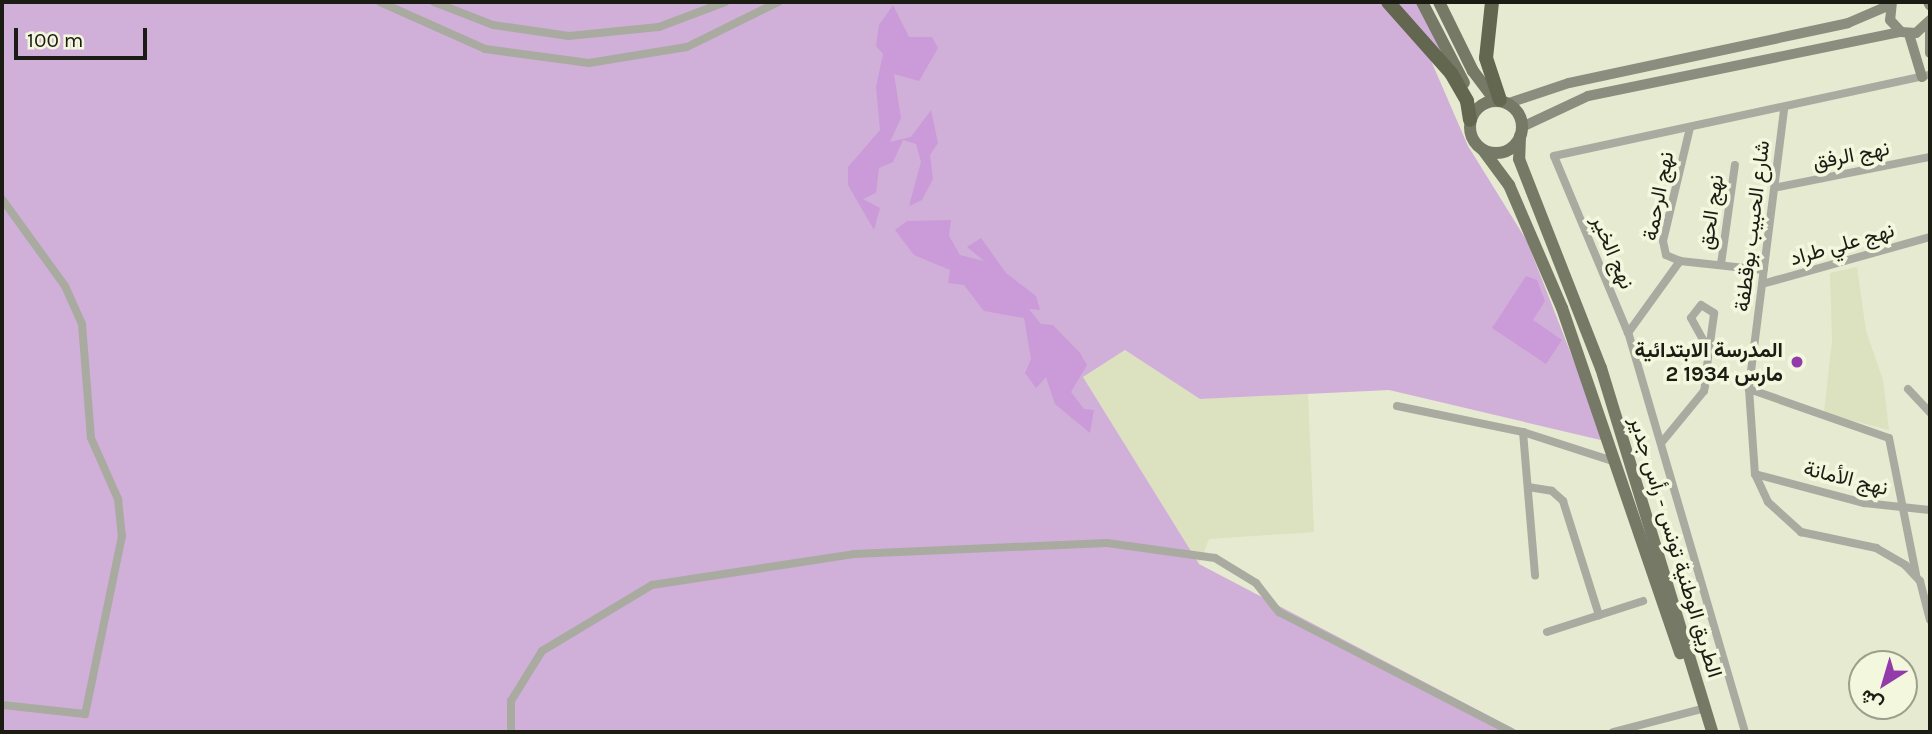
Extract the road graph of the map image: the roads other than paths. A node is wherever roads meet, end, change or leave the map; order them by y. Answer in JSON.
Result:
{"nodes":[{"id":1,"x":380,"y":2,"type":"edge"},
{"id":2,"x":435,"y":2,"type":"edge"},
{"id":3,"x":726,"y":2,"type":"edge"},
{"id":4,"x":778,"y":2,"type":"edge"},
{"id":5,"x":1388,"y":2,"type":"edge"},
{"id":6,"x":1422,"y":2,"type":"edge"},
{"id":7,"x":1439,"y":2,"type":"edge"},
{"id":8,"x":1492,"y":2,"type":"edge"},
{"id":9,"x":1891,"y":4,"type":"edge"},
{"id":10,"x":1930,"y":21,"type":"edge"},
{"id":11,"x":1905,"y":33,"type":"junction"},
{"id":12,"x":1930,"y":53,"type":"edge"},
{"id":13,"x":1926,"y":76,"type":"edge"},
{"id":14,"x":1501,"y":101,"type":"junction"},
{"id":15,"x":1784,"y":110,"type":"junction"},
{"id":16,"x":1472,"y":116,"type":"junction"},
{"id":17,"x":1690,"y":128,"type":"junction"},
{"id":18,"x":1521,"y":132,"type":"junction"},
{"id":19,"x":1483,"y":150,"type":"junction"},
{"id":20,"x":1930,"y":157,"type":"edge"},
{"id":21,"x":1735,"y":165,"type":"dead end"},
{"id":22,"x":1778,"y":187,"type":"junction"},
{"id":23,"x":2,"y":199,"type":"edge"},
{"id":24,"x":1930,"y":237,"type":"edge"},
{"id":25,"x":1680,"y":261,"type":"junction"},
{"id":26,"x":1721,"y":264,"type":"junction"},
{"id":27,"x":1764,"y":270,"type":"junction"},
{"id":28,"x":1762,"y":284,"type":"junction"},
{"id":29,"x":1628,"y":333,"type":"junction"},
{"id":30,"x":1709,"y":350,"type":"junction"},
{"id":31,"x":1749,"y":389,"type":"junction"},
{"id":32,"x":1908,"y":389,"type":"dead end"},
{"id":33,"x":1396,"y":406,"type":"dead end"},
{"id":34,"x":1930,"y":412,"type":"edge"},
{"id":35,"x":1523,"y":432,"type":"junction"},
{"id":36,"x":1662,"y":442,"type":"junction"},
{"id":37,"x":1616,"y":462,"type":"junction"},
{"id":38,"x":1755,"y":474,"type":"junction"},
{"id":39,"x":1528,"y":487,"type":"junction"},
{"id":40,"x":1907,"y":509,"type":"junction"},
{"id":41,"x":1930,"y":510,"type":"edge"},
{"id":42,"x":1916,"y":574,"type":"junction"},
{"id":43,"x":1535,"y":575,"type":"dead end"},
{"id":44,"x":1643,"y":601,"type":"dead end"},
{"id":45,"x":1599,"y":615,"type":"junction"},
{"id":46,"x":1930,"y":620,"type":"edge"},
{"id":47,"x":1547,"y":632,"type":"dead end"},
{"id":48,"x":2,"y":705,"type":"edge"},
{"id":49,"x":1698,"y":710,"type":"junction"},
{"id":50,"x":511,"y":732,"type":"edge"},
{"id":51,"x":1511,"y":732,"type":"edge"},
{"id":52,"x":1613,"y":732,"type":"edge"},
{"id":53,"x":1704,"y":732,"type":"edge"},
{"id":54,"x":1712,"y":732,"type":"edge"},
{"id":55,"x":1745,"y":732,"type":"edge"}],
"edges":[{"from":1,"to":4,"type":"street"},
{"from":2,"to":3,"type":"street"},
{"from":5,"to":16,"type":"highway"},
{"from":6,"to":16,"type":"main road"},
{"from":7,"to":14,"type":"main road"},
{"from":8,"to":14,"type":"highway"},
{"from":9,"to":11,"type":"street"},
{"from":9,"to":14,"type":"street"},
{"from":10,"to":11,"type":"street"},
{"from":10,"to":12,"type":"street"},
{"from":11,"to":13,"type":"street"},
{"from":11,"to":18,"type":"street"},
{"from":13,"to":15,"type":"street","name":"نهج الخير"},
{"from":14,"to":16,"type":"main road"},
{"from":14,"to":18,"type":"main road"},
{"from":15,"to":17,"type":"street","name":"نهج الخير"},
{"from":15,"to":22,"type":"street","name":"شارع الحبيب بوقطفة"},
{"from":16,"to":19,"type":"main road"},
{"from":17,"to":25,"type":"street","name":"نهج الرحمة"},
{"from":17,"to":29,"type":"street","name":"نهج الخير"},
{"from":18,"to":19,"type":"main road"},
{"from":18,"to":54,"type":"main road","name":"الطريق الوطنية تونس - رأس جدير"},
{"from":19,"to":37,"type":"main road","name":"الطريق الوطنية تونس - رأس جدير"},
{"from":20,"to":22,"type":"street","name":"نهج الرفق"},
{"from":21,"to":26,"type":"street","name":"نهج الحق"},
{"from":22,"to":27,"type":"street","name":"شارع الحبيب بوقطفة"},
{"from":23,"to":48,"type":"street"},
{"from":24,"to":28,"type":"street","name":"نهج علي طراد"},
{"from":25,"to":26,"type":"street"},
{"from":25,"to":29,"type":"street"},
{"from":26,"to":27,"type":"street"},
{"from":27,"to":28,"type":"street","name":"شارع الحبيب بوقطفة"},
{"from":28,"to":31,"type":"street","name":"شارع الحبيب بوقطفة"},
{"from":29,"to":36,"type":"street","name":"نهج الخير"},
{"from":30,"to":30,"type":"street"},
{"from":30,"to":36,"type":"street"},
{"from":31,"to":38,"type":"street","name":"شارع الحبيب بوقطفة"},
{"from":31,"to":40,"type":"street"},
{"from":32,"to":34,"type":"street"},
{"from":33,"to":35,"type":"street"},
{"from":35,"to":37,"type":"street"},
{"from":35,"to":39,"type":"street"},
{"from":36,"to":55,"type":"street","name":"نهج الخير"},
{"from":37,"to":49,"type":"main road","name":"الطريق الوطنية تونس - رأس جدير"},
{"from":38,"to":40,"type":"street","name":"نهج الأمانة"},
{"from":38,"to":42,"type":"street","name":"شارع الحبيب بوقطفة"},
{"from":39,"to":43,"type":"street"},
{"from":39,"to":45,"type":"street"},
{"from":40,"to":41,"type":"street","name":"نهج الأمانة"},
{"from":40,"to":42,"type":"street"},
{"from":42,"to":46,"type":"street"},
{"from":44,"to":45,"type":"street"},
{"from":45,"to":47,"type":"street"},
{"from":49,"to":52,"type":"street"},
{"from":49,"to":53,"type":"main road","name":"الطريق الوطنية تونس - رأس جدير"},
{"from":50,"to":51,"type":"street"}]}
